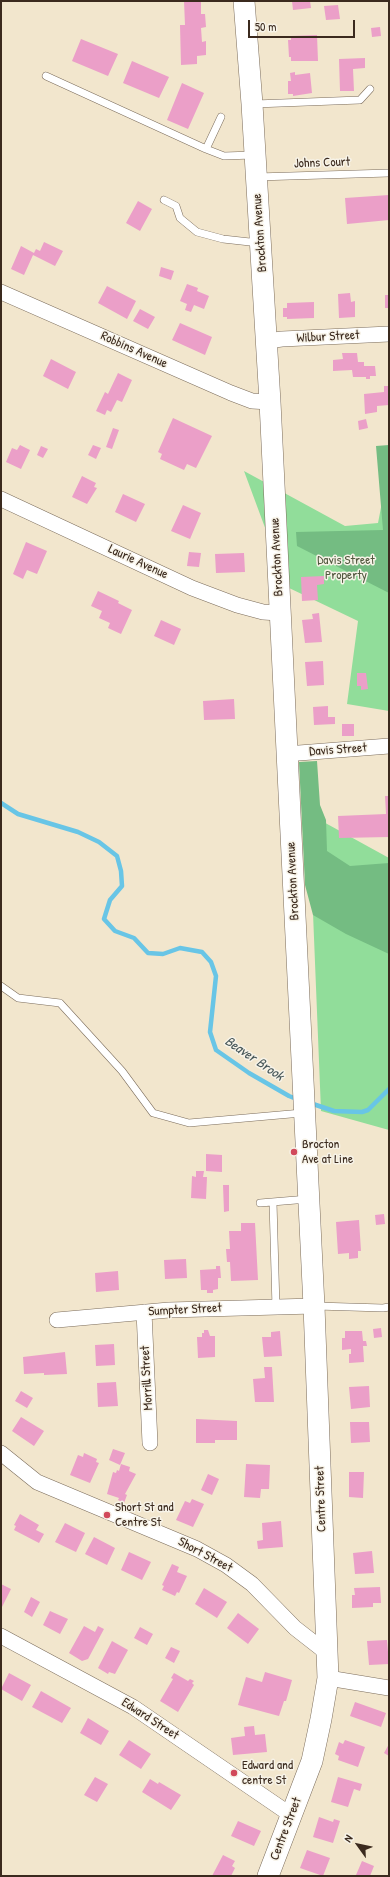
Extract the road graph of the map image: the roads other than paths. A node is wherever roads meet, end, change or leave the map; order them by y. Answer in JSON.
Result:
{"nodes":[{"id":1,"x":244,"y":1,"type":"edge"},
{"id":2,"x":46,"y":76,"type":"dead end"},
{"id":3,"x":370,"y":90,"type":"dead end"},
{"id":4,"x":252,"y":104,"type":"junction"},
{"id":5,"x":221,"y":117,"type":"dead end"},
{"id":6,"x":206,"y":149,"type":"junction"},
{"id":7,"x":255,"y":155,"type":"junction"},
{"id":8,"x":389,"y":173,"type":"edge"},
{"id":9,"x":256,"y":177,"type":"junction"},
{"id":10,"x":164,"y":200,"type":"dead end"},
{"id":11,"x":261,"y":243,"type":"junction"},
{"id":12,"x":1,"y":292,"type":"edge"},
{"id":13,"x":389,"y":334,"type":"edge"},
{"id":14,"x":267,"y":341,"type":"junction"},
{"id":15,"x":270,"y":402,"type":"junction"},
{"id":16,"x":1,"y":499,"type":"edge"},
{"id":17,"x":279,"y":613,"type":"junction"},
{"id":18,"x":389,"y":746,"type":"edge"},
{"id":19,"x":286,"y":754,"type":"junction"},
{"id":20,"x":1,"y":986,"type":"edge"},
{"id":21,"x":303,"y":1105,"type":"junction"},
{"id":22,"x":308,"y":1199,"type":"junction"},
{"id":23,"x":273,"y":1202,"type":"junction"},
{"id":24,"x":260,"y":1203,"type":"dead end"},
{"id":25,"x":314,"y":1306,"type":"junction"},
{"id":26,"x":389,"y":1307,"type":"edge"},
{"id":27,"x":276,"y":1308,"type":"junction"},
{"id":28,"x":144,"y":1312,"type":"junction"},
{"id":29,"x":57,"y":1320,"type":"dead end"},
{"id":30,"x":150,"y":1443,"type":"dead end"},
{"id":31,"x":1,"y":1453,"type":"edge"},
{"id":32,"x":1,"y":1636,"type":"edge"},
{"id":33,"x":327,"y":1653,"type":"junction"},
{"id":34,"x":328,"y":1678,"type":"junction"},
{"id":35,"x":389,"y":1688,"type":"edge"},
{"id":36,"x":291,"y":1815,"type":"junction"},
{"id":37,"x":268,"y":1876,"type":"edge"}],
"edges":[{"from":1,"to":4,"type":"main road","name":"Brockton Avenue"},
{"from":2,"to":6,"type":"lane"},
{"from":3,"to":4,"type":"lane"},
{"from":4,"to":7,"type":"main road","name":"Brockton Avenue"},
{"from":5,"to":6,"type":"lane"},
{"from":6,"to":7,"type":"lane"},
{"from":7,"to":9,"type":"main road","name":"Brockton Avenue"},
{"from":8,"to":9,"type":"lane","name":"Johns Court"},
{"from":9,"to":11,"type":"main road","name":"Brockton Avenue"},
{"from":10,"to":11,"type":"lane"},
{"from":11,"to":14,"type":"main road","name":"Brockton Avenue"},
{"from":12,"to":15,"type":"street","name":"Robbins Avenue"},
{"from":13,"to":14,"type":"street","name":"Wilbur Street"},
{"from":14,"to":15,"type":"main road","name":"Brockton Avenue"},
{"from":15,"to":17,"type":"main road","name":"Brockton Avenue"},
{"from":16,"to":17,"type":"street","name":"Laurie Avenue"},
{"from":17,"to":19,"type":"main road","name":"Brockton Avenue"},
{"from":18,"to":19,"type":"street","name":"Davis Street"},
{"from":19,"to":21,"type":"main road","name":"Brockton Avenue"},
{"from":20,"to":21,"type":"lane"},
{"from":21,"to":22,"type":"main road","name":"Centre Street"},
{"from":22,"to":23,"type":"lane"},
{"from":22,"to":25,"type":"main road","name":"Centre Street"},
{"from":23,"to":24,"type":"lane"},
{"from":23,"to":27,"type":"lane"},
{"from":25,"to":26,"type":"lane"},
{"from":25,"to":27,"type":"street","name":"Sumpter Street"},
{"from":25,"to":33,"type":"main road","name":"Centre Street"},
{"from":27,"to":28,"type":"street","name":"Sumpter Street"},
{"from":28,"to":29,"type":"street","name":"Sumpter Street"},
{"from":28,"to":30,"type":"street","name":"Morrill Street"},
{"from":31,"to":33,"type":"street","name":"Short Street"},
{"from":32,"to":36,"type":"street","name":"Edward Street"},
{"from":33,"to":34,"type":"main road","name":"Centre Street"},
{"from":34,"to":35,"type":"street"},
{"from":34,"to":36,"type":"main road","name":"Centre Street"},
{"from":36,"to":37,"type":"main road","name":"Centre Street"}]}
